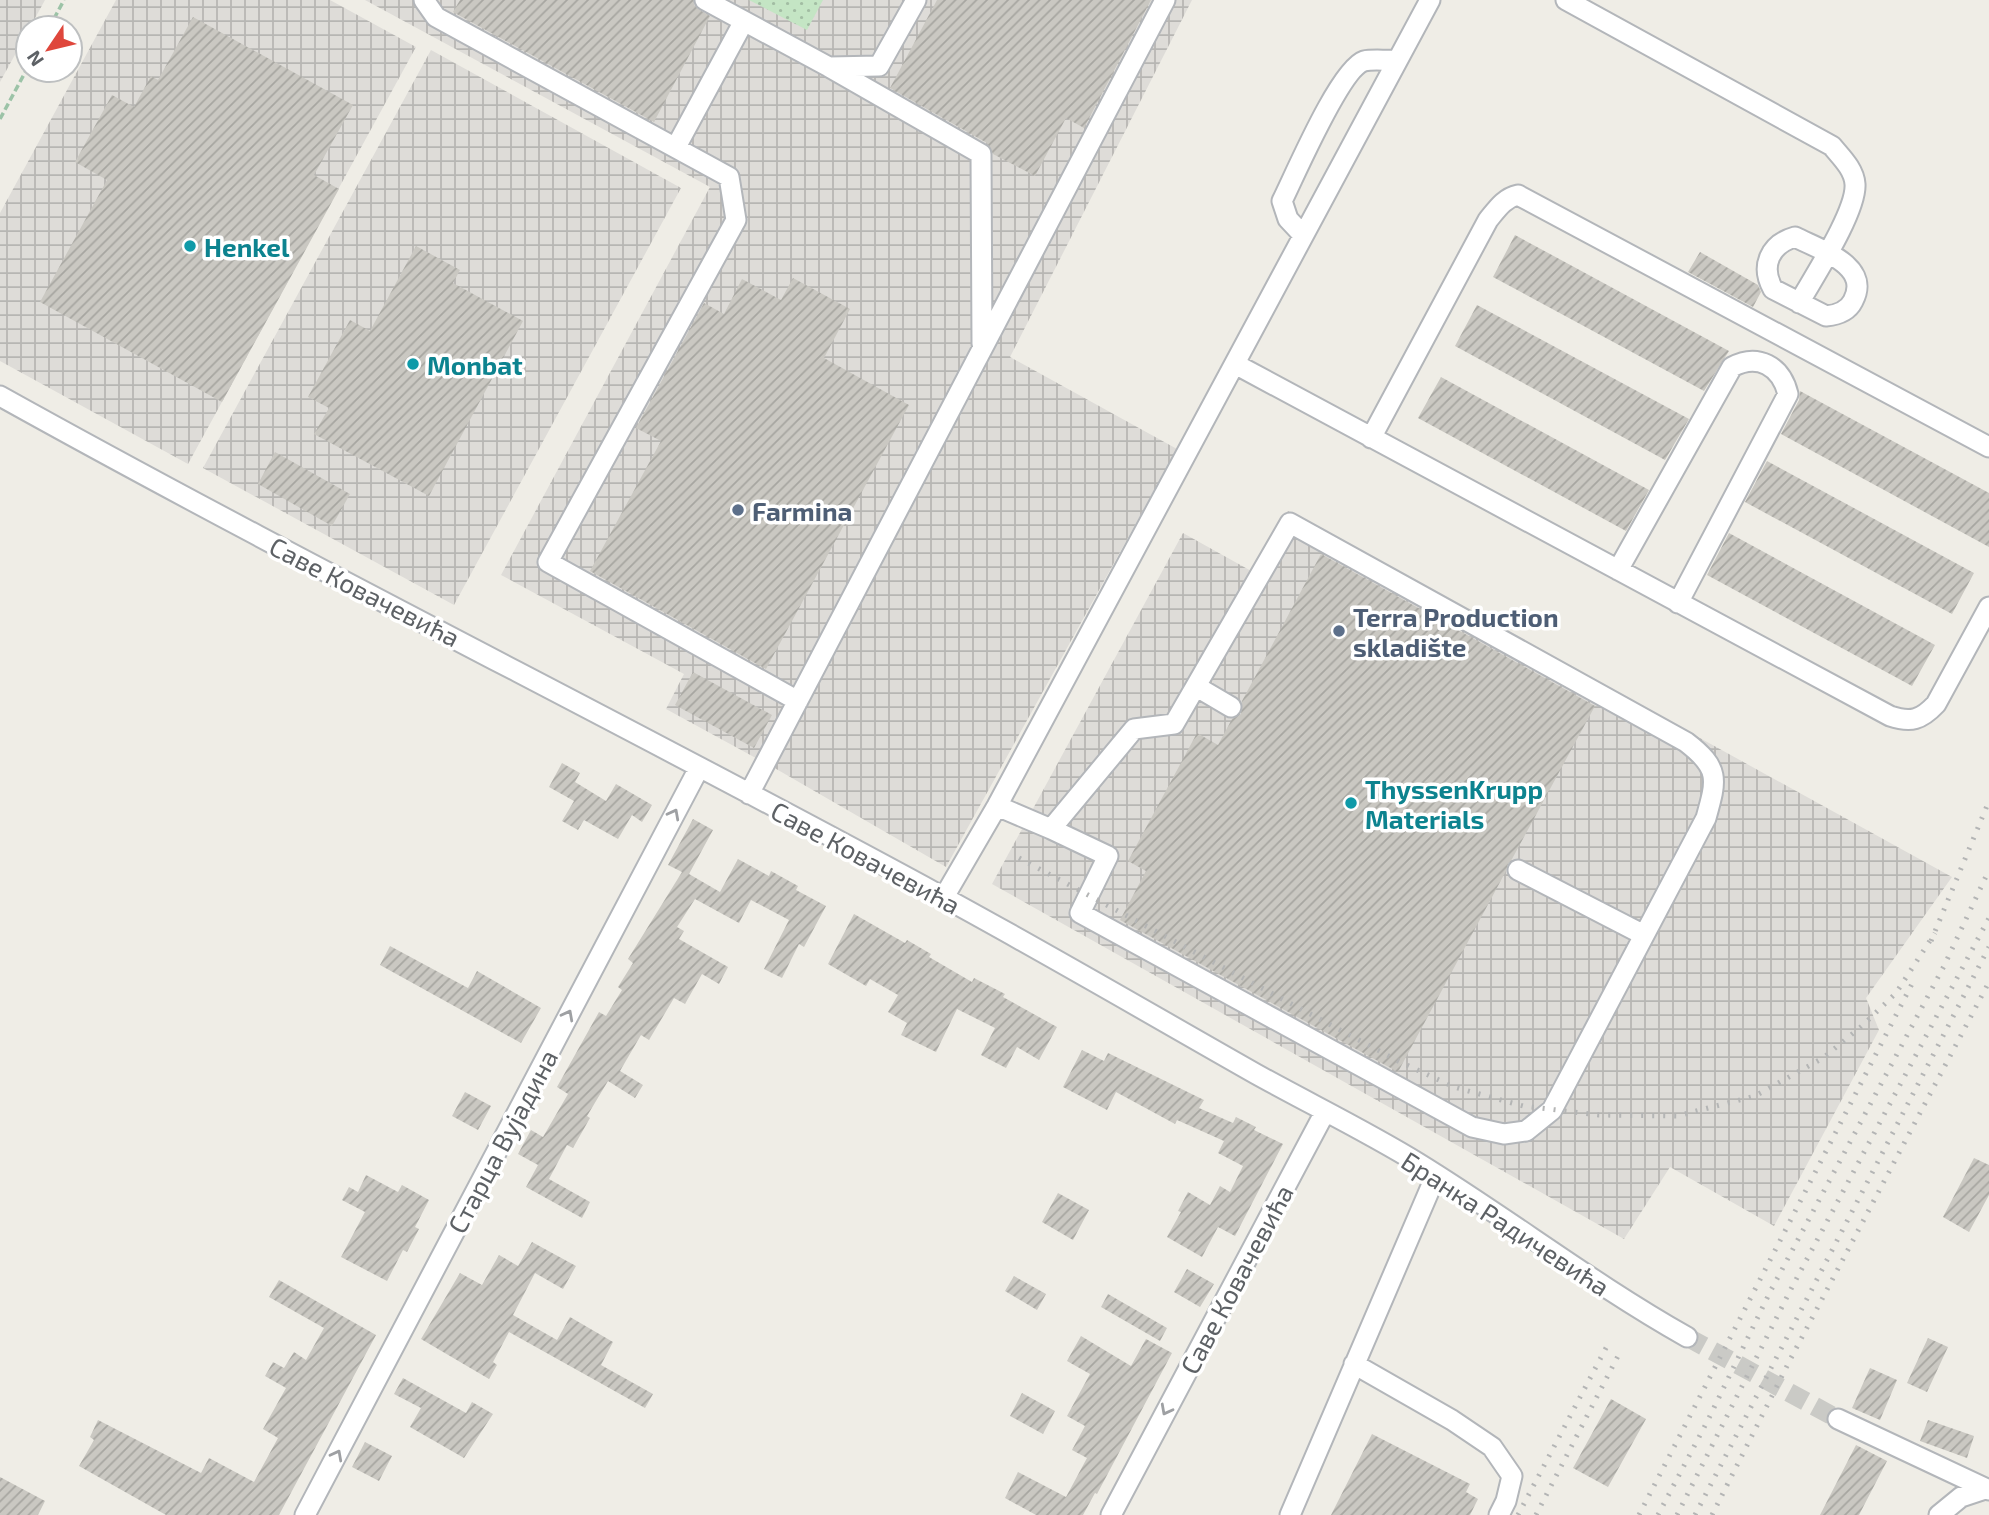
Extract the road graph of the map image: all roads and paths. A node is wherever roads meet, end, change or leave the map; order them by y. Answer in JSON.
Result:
{"nodes":[{"id":1,"x":424,"y":0,"type":"edge"},
{"id":2,"x":705,"y":0,"type":"edge"},
{"id":3,"x":916,"y":0,"type":"edge"},
{"id":4,"x":1165,"y":0,"type":"edge"},
{"id":5,"x":1430,"y":0,"type":"edge"},
{"id":6,"x":1566,"y":0,"type":"edge"},
{"id":7,"x":744,"y":21,"type":"junction"},
{"id":8,"x":1397,"y":60,"type":"junction"},
{"id":9,"x":829,"y":67,"type":"junction"},
{"id":10,"x":19,"y":84,"type":"edge"},
{"id":11,"x":0,"y":120,"type":"edge"},
{"id":12,"x":676,"y":147,"type":"junction"},
{"id":13,"x":1303,"y":235,"type":"junction"},
{"id":14,"x":1826,"y":253,"type":"junction"},
{"id":15,"x":1799,"y":303,"type":"junction"},
{"id":16,"x":982,"y":348,"type":"junction"},
{"id":17,"x":1235,"y":364,"type":"junction"},
{"id":18,"x":0,"y":396,"type":"edge"},
{"id":19,"x":1371,"y":438,"type":"junction"},
{"id":20,"x":1989,"y":447,"type":"edge"},
{"id":21,"x":1618,"y":570,"type":"junction"},
{"id":22,"x":1678,"y":603,"type":"junction"},
{"id":23,"x":1989,"y":607,"type":"edge"},
{"id":24,"x":1197,"y":687,"type":"junction"},
{"id":25,"x":798,"y":701,"type":"junction"},
{"id":26,"x":1231,"y":707,"type":"dead end"},
{"id":27,"x":699,"y":768,"type":"junction"},
{"id":28,"x":749,"y":794,"type":"junction"},
{"id":29,"x":997,"y":806,"type":"junction"},
{"id":30,"x":1051,"y":829,"type":"junction"},
{"id":31,"x":1518,"y":870,"type":"dead end"},
{"id":32,"x":944,"y":897,"type":"junction"},
{"id":33,"x":1644,"y":935,"type":"junction"},
{"id":34,"x":1325,"y":1112,"type":"junction"},
{"id":35,"x":1436,"y":1175,"type":"junction"},
{"id":36,"x":1687,"y":1337,"type":"tunnel mouth"},
{"id":37,"x":1354,"y":1364,"type":"junction"},
{"id":38,"x":1838,"y":1419,"type":"tunnel mouth"},
{"id":39,"x":1988,"y":1486,"type":"edge"},
{"id":40,"x":305,"y":1515,"type":"edge"},
{"id":41,"x":1111,"y":1515,"type":"edge"},
{"id":42,"x":1290,"y":1515,"type":"edge"},
{"id":43,"x":1499,"y":1515,"type":"edge"},
{"id":44,"x":1940,"y":1515,"type":"edge"}],
"edges":[{"from":1,"to":12,"type":"street"},
{"from":2,"to":7,"type":"street"},
{"from":3,"to":9,"type":"street"},
{"from":4,"to":16,"type":"street"},
{"from":5,"to":8,"type":"street"},
{"from":6,"to":14,"type":"street"},
{"from":7,"to":9,"type":"street"},
{"from":7,"to":12,"type":"street"},
{"from":8,"to":13,"type":"street"},
{"from":8,"to":13,"type":"street"},
{"from":9,"to":16,"type":"street"},
{"from":10,"to":11,"type":"path"},
{"from":12,"to":25,"type":"street"},
{"from":13,"to":17,"type":"street"},
{"from":14,"to":15,"type":"street"},
{"from":14,"to":15,"type":"street"},
{"from":14,"to":15,"type":"street"},
{"from":16,"to":25,"type":"street"},
{"from":17,"to":19,"type":"street"},
{"from":17,"to":29,"type":"street"},
{"from":18,"to":27,"type":"street","name":"Саве Ковачевића"},
{"from":19,"to":20,"type":"street"},
{"from":19,"to":21,"type":"street"},
{"from":21,"to":22,"type":"street"},
{"from":21,"to":22,"type":"street"},
{"from":22,"to":23,"type":"street"},
{"from":24,"to":26,"type":"street"},
{"from":24,"to":30,"type":"street"},
{"from":24,"to":33,"type":"street"},
{"from":25,"to":28,"type":"street"},
{"from":27,"to":28,"type":"street","name":"Саве Ковачевића"},
{"from":40,"to":27,"type":"street","name":"Старца Вујадина","one_way":true},
{"from":28,"to":32,"type":"street","name":"Саве Ковачевића"},
{"from":29,"to":30,"type":"street"},
{"from":29,"to":32,"type":"street"},
{"from":30,"to":33,"type":"street"},
{"from":31,"to":33,"type":"street"},
{"from":32,"to":34,"type":"street","name":"Саве Ковачевића"},
{"from":34,"to":35,"type":"street","name":"Бранка Радичевића"},
{"from":34,"to":41,"type":"street","name":"Саве Ковачевића","one_way":true},
{"from":35,"to":36,"type":"street","name":"Бранка Радичевића"},
{"from":35,"to":37,"type":"street"},
{"from":37,"to":42,"type":"street"},
{"from":37,"to":43,"type":"street"},
{"from":38,"to":39,"type":"street"},
{"from":39,"to":44,"type":"street"}]}
